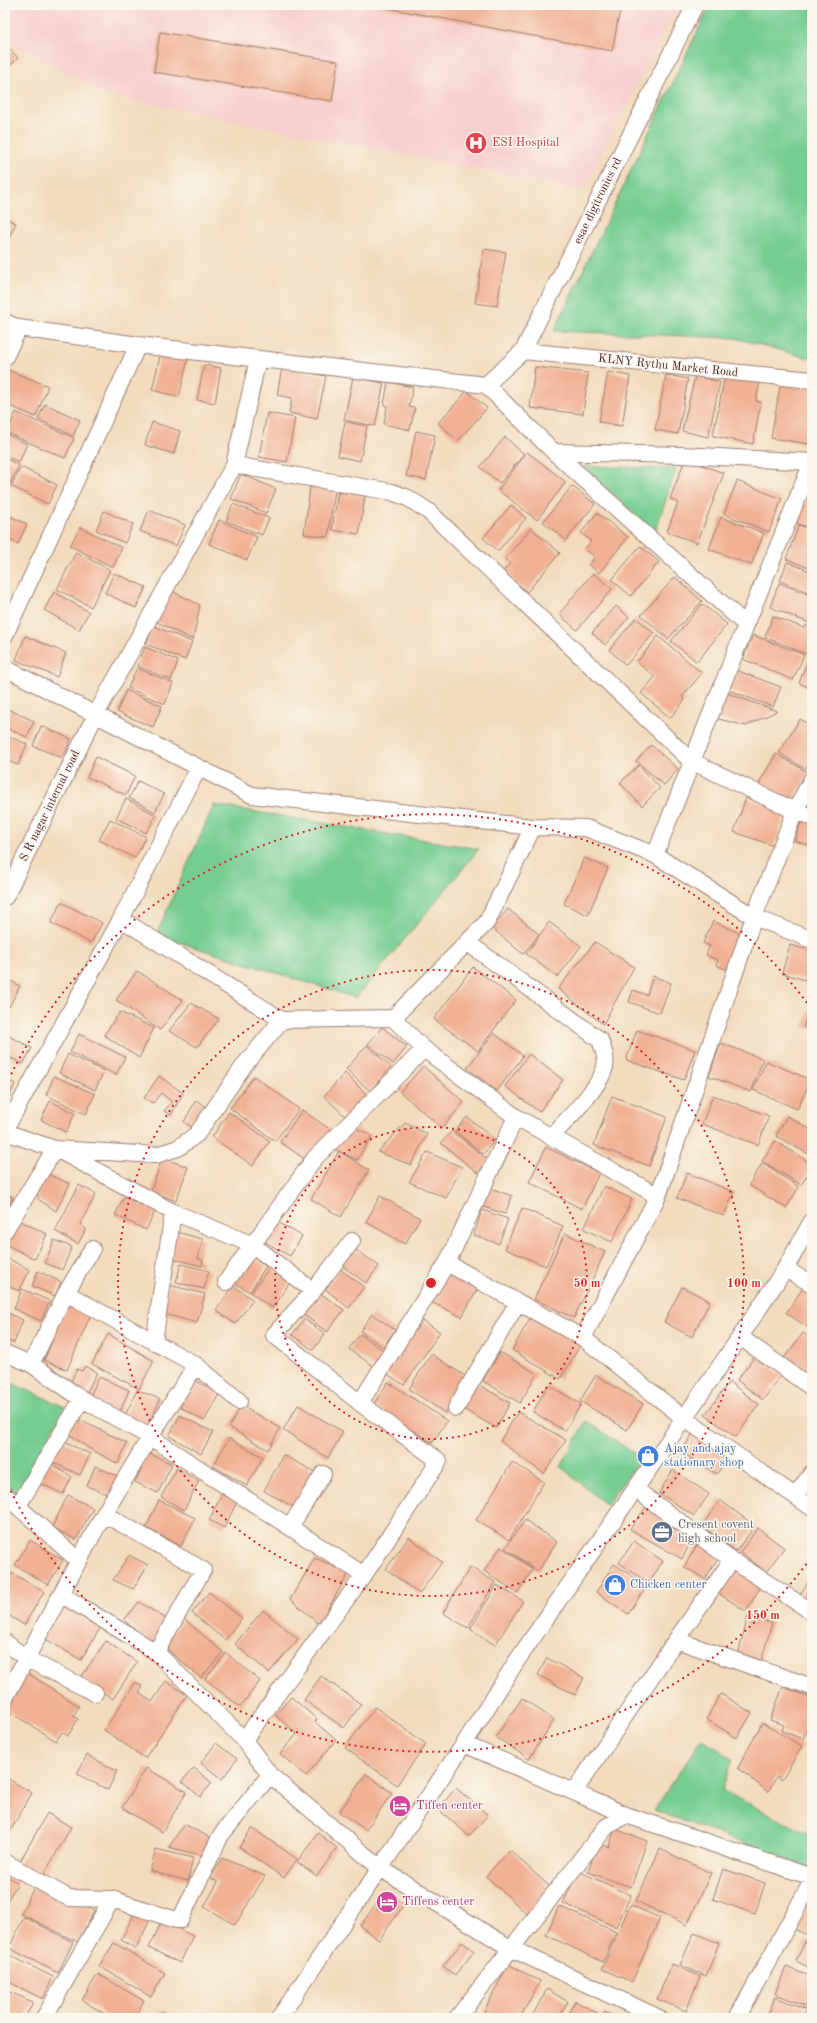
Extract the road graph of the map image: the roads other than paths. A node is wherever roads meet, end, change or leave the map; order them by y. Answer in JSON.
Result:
{"nodes":[{"id":1,"x":695,"y":5,"type":"edge"},
{"id":2,"x":12,"y":325,"type":"edge"},
{"id":3,"x":138,"y":345,"type":"junction"},
{"id":4,"x":523,"y":351,"type":"junction"},
{"id":5,"x":5,"y":357,"type":"edge"},
{"id":6,"x":258,"y":359,"type":"junction"},
{"id":7,"x":812,"y":380,"type":"edge"},
{"id":8,"x":486,"y":385,"type":"junction"},
{"id":9,"x":554,"y":452,"type":"junction"},
{"id":10,"x":812,"y":462,"type":"edge"},
{"id":11,"x":234,"y":466,"type":"junction"},
{"id":12,"x":746,"y":625,"type":"junction"},
{"id":13,"x":5,"y":635,"type":"edge"},
{"id":14,"x":5,"y":668,"type":"edge"},
{"id":15,"x":95,"y":716,"type":"junction"},
{"id":16,"x":691,"y":761,"type":"junction"},
{"id":17,"x":198,"y":769,"type":"junction"},
{"id":18,"x":812,"y":779,"type":"edge"},
{"id":19,"x":795,"y":811,"type":"junction"},
{"id":20,"x":812,"y":817,"type":"edge"},
{"id":21,"x":533,"y":827,"type":"junction"},
{"id":22,"x":655,"y":855,"type":"junction"},
{"id":23,"x":5,"y":897,"type":"edge"},
{"id":24,"x":754,"y":917,"type":"junction"},
{"id":25,"x":122,"y":919,"type":"junction"},
{"id":26,"x":812,"y":940,"type":"edge"},
{"id":27,"x":468,"y":943,"type":"junction"},
{"id":28,"x":393,"y":1018,"type":"junction"},
{"id":29,"x":282,"y":1020,"type":"junction"},
{"id":30,"x":424,"y":1050,"type":"junction"},
{"id":31,"x":516,"y":1117,"type":"junction"},
{"id":32,"x":5,"y":1131,"type":"edge"},
{"id":33,"x":551,"y":1137,"type":"junction"},
{"id":34,"x":55,"y":1148,"type":"junction"},
{"id":35,"x":658,"y":1196,"type":"junction"},
{"id":36,"x":173,"y":1212,"type":"junction"},
{"id":37,"x":812,"y":1222,"type":"edge"},
{"id":38,"x":5,"y":1229,"type":"edge"},
{"id":39,"x":352,"y":1241,"type":"dead end"},
{"id":40,"x":253,"y":1245,"type":"junction"},
{"id":41,"x":92,"y":1249,"type":"dead end"},
{"id":42,"x":447,"y":1263,"type":"junction"},
{"id":43,"x":785,"y":1269,"type":"junction"},
{"id":44,"x":226,"y":1282,"type":"dead end"},
{"id":45,"x":812,"y":1284,"type":"edge"},
{"id":46,"x":314,"y":1290,"type":"junction"},
{"id":47,"x":66,"y":1294,"type":"junction"},
{"id":48,"x":518,"y":1302,"type":"junction"},
{"id":49,"x":740,"y":1337,"type":"junction"},
{"id":50,"x":583,"y":1338,"type":"junction"},
{"id":51,"x":154,"y":1342,"type":"junction"},
{"id":52,"x":5,"y":1354,"type":"edge"},
{"id":53,"x":31,"y":1364,"type":"junction"},
{"id":54,"x":196,"y":1365,"type":"junction"},
{"id":55,"x":812,"y":1388,"type":"edge"},
{"id":56,"x":82,"y":1398,"type":"junction"},
{"id":57,"x":239,"y":1401,"type":"dead end"},
{"id":58,"x":360,"y":1403,"type":"junction"},
{"id":59,"x":456,"y":1408,"type":"dead end"},
{"id":60,"x":685,"y":1419,"type":"junction"},
{"id":61,"x":150,"y":1437,"type":"junction"},
{"id":62,"x":812,"y":1473,"type":"edge"},
{"id":63,"x":323,"y":1474,"type":"dead end"},
{"id":64,"x":635,"y":1489,"type":"junction"},
{"id":65,"x":5,"y":1495,"type":"edge"},
{"id":66,"x":794,"y":1496,"type":"junction"},
{"id":67,"x":18,"y":1506,"type":"junction"},
{"id":68,"x":812,"y":1508,"type":"edge"},
{"id":69,"x":104,"y":1514,"type":"junction"},
{"id":70,"x":290,"y":1527,"type":"junction"},
{"id":71,"x":732,"y":1560,"type":"junction"},
{"id":72,"x":79,"y":1561,"type":"junction"},
{"id":73,"x":364,"y":1575,"type":"junction"},
{"id":74,"x":62,"y":1595,"type":"junction"},
{"id":75,"x":812,"y":1612,"type":"edge"},
{"id":76,"x":676,"y":1640,"type":"junction"},
{"id":77,"x":5,"y":1642,"type":"edge"},
{"id":78,"x":156,"y":1652,"type":"junction"},
{"id":79,"x":27,"y":1658,"type":"junction"},
{"id":80,"x":812,"y":1687,"type":"edge"},
{"id":81,"x":95,"y":1693,"type":"dead end"},
{"id":82,"x":5,"y":1698,"type":"edge"},
{"id":83,"x":244,"y":1740,"type":"junction"},
{"id":84,"x":464,"y":1744,"type":"junction"},
{"id":85,"x":270,"y":1775,"type":"junction"},
{"id":86,"x":574,"y":1792,"type":"junction"},
{"id":87,"x":626,"y":1815,"type":"junction"},
{"id":88,"x":5,"y":1862,"type":"edge"},
{"id":89,"x":380,"y":1868,"type":"junction"},
{"id":90,"x":812,"y":1877,"type":"edge"},
{"id":91,"x":812,"y":1881,"type":"edge"},
{"id":92,"x":112,"y":1899,"type":"junction"},
{"id":93,"x":510,"y":1948,"type":"junction"},
{"id":94,"x":44,"y":2018,"type":"edge"},
{"id":95,"x":279,"y":2018,"type":"edge"},
{"id":96,"x":457,"y":2018,"type":"edge"},
{"id":97,"x":659,"y":2018,"type":"edge"},
{"id":98,"x":737,"y":2018,"type":"edge"}],
"edges":[{"from":1,"to":4,"type":"street","name":"esae digitronics rd"},
{"from":2,"to":3,"type":"street"},
{"from":2,"to":5,"type":"street"},
{"from":3,"to":6,"type":"street"},
{"from":3,"to":13,"type":"street"},
{"from":4,"to":7,"type":"street","name":"KLNY Rythu Market Road"},
{"from":4,"to":8,"type":"street","name":"esae digitronics rd"},
{"from":6,"to":8,"type":"street"},
{"from":6,"to":11,"type":"street","name":"S R nagar internal road"},
{"from":8,"to":9,"type":"street"},
{"from":9,"to":10,"type":"street"},
{"from":9,"to":12,"type":"street"},
{"from":10,"to":12,"type":"street"},
{"from":11,"to":15,"type":"street","name":"S R nagar internal road"},
{"from":11,"to":16,"type":"street"},
{"from":12,"to":16,"type":"street"},
{"from":14,"to":15,"type":"street"},
{"from":15,"to":17,"type":"street"},
{"from":15,"to":23,"type":"street","name":"S R nagar internal road"},
{"from":16,"to":19,"type":"street"},
{"from":16,"to":22,"type":"street"},
{"from":17,"to":21,"type":"street"},
{"from":17,"to":25,"type":"street"},
{"from":18,"to":19,"type":"street"},
{"from":19,"to":20,"type":"street"},
{"from":19,"to":24,"type":"street"},
{"from":21,"to":22,"type":"street"},
{"from":21,"to":27,"type":"street"},
{"from":22,"to":24,"type":"street"},
{"from":24,"to":26,"type":"street"},
{"from":24,"to":35,"type":"street"},
{"from":25,"to":29,"type":"street"},
{"from":25,"to":32,"type":"street"},
{"from":27,"to":28,"type":"street"},
{"from":27,"to":33,"type":"street"},
{"from":28,"to":29,"type":"street"},
{"from":28,"to":30,"type":"street"},
{"from":29,"to":34,"type":"street"},
{"from":30,"to":31,"type":"street"},
{"from":30,"to":40,"type":"street"},
{"from":31,"to":33,"type":"street"},
{"from":31,"to":42,"type":"street"},
{"from":32,"to":34,"type":"street"},
{"from":33,"to":35,"type":"street"},
{"from":34,"to":36,"type":"street"},
{"from":34,"to":38,"type":"street"},
{"from":35,"to":50,"type":"street"},
{"from":36,"to":40,"type":"street"},
{"from":36,"to":51,"type":"street"},
{"from":37,"to":43,"type":"street"},
{"from":39,"to":46,"type":"street"},
{"from":40,"to":44,"type":"street"},
{"from":40,"to":46,"type":"street"},
{"from":41,"to":47,"type":"street"},
{"from":42,"to":48,"type":"street"},
{"from":42,"to":58,"type":"street"},
{"from":43,"to":45,"type":"street"},
{"from":43,"to":49,"type":"street"},
{"from":46,"to":58,"type":"street"},
{"from":47,"to":51,"type":"street"},
{"from":47,"to":53,"type":"street"},
{"from":48,"to":50,"type":"street"},
{"from":48,"to":59,"type":"street"},
{"from":49,"to":55,"type":"street"},
{"from":49,"to":60,"type":"street"},
{"from":50,"to":60,"type":"street"},
{"from":51,"to":54,"type":"street"},
{"from":52,"to":53,"type":"street"},
{"from":53,"to":56,"type":"street"},
{"from":54,"to":57,"type":"street"},
{"from":54,"to":61,"type":"street"},
{"from":56,"to":61,"type":"street"},
{"from":56,"to":67,"type":"street"},
{"from":58,"to":73,"type":"street"},
{"from":60,"to":64,"type":"street"},
{"from":60,"to":66,"type":"street"},
{"from":61,"to":69,"type":"street"},
{"from":61,"to":70,"type":"street"},
{"from":62,"to":66,"type":"street"},
{"from":63,"to":70,"type":"street"},
{"from":64,"to":71,"type":"street"},
{"from":64,"to":84,"type":"street"},
{"from":65,"to":67,"type":"street"},
{"from":66,"to":68,"type":"street"},
{"from":67,"to":72,"type":"street"},
{"from":69,"to":72,"type":"street"},
{"from":69,"to":78,"type":"street"},
{"from":70,"to":73,"type":"street"},
{"from":71,"to":75,"type":"street"},
{"from":71,"to":76,"type":"street"},
{"from":72,"to":74,"type":"street"},
{"from":73,"to":83,"type":"street"},
{"from":74,"to":78,"type":"street"},
{"from":74,"to":79,"type":"street"},
{"from":76,"to":80,"type":"street"},
{"from":76,"to":86,"type":"street"},
{"from":77,"to":79,"type":"street"},
{"from":78,"to":83,"type":"street"},
{"from":79,"to":81,"type":"street"},
{"from":79,"to":82,"type":"street"},
{"from":83,"to":85,"type":"street"},
{"from":84,"to":86,"type":"street"},
{"from":84,"to":89,"type":"street"},
{"from":85,"to":89,"type":"street"},
{"from":85,"to":92,"type":"street"},
{"from":86,"to":87,"type":"street"},
{"from":87,"to":90,"type":"street"},
{"from":87,"to":93,"type":"street"},
{"from":88,"to":92,"type":"street"},
{"from":89,"to":93,"type":"street"},
{"from":89,"to":95,"type":"street"},
{"from":91,"to":98,"type":"street"},
{"from":92,"to":94,"type":"street"},
{"from":93,"to":96,"type":"street"},
{"from":93,"to":97,"type":"street"}]}
